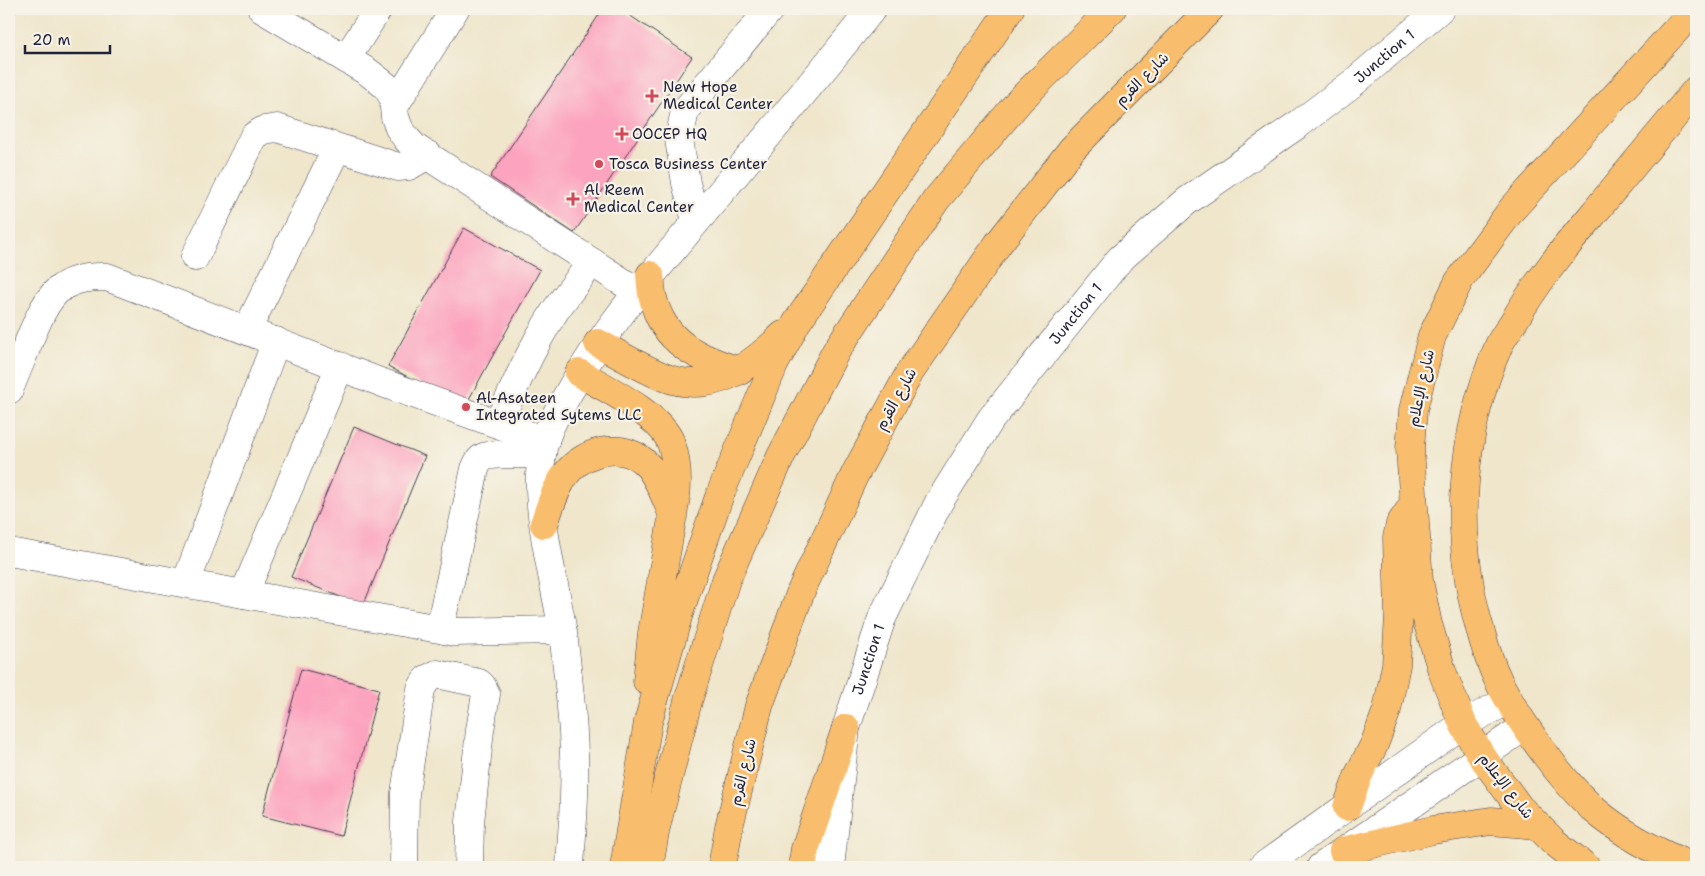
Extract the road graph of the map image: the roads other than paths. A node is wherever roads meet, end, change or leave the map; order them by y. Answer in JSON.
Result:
{"nodes":[{"id":1,"x":262,"y":9,"type":"edge"},
{"id":2,"x":378,"y":9,"type":"edge"},
{"id":3,"x":455,"y":9,"type":"edge"},
{"id":4,"x":770,"y":9,"type":"edge"},
{"id":5,"x":872,"y":9,"type":"edge"},
{"id":6,"x":1010,"y":9,"type":"edge"},
{"id":7,"x":1112,"y":9,"type":"edge"},
{"id":8,"x":1210,"y":9,"type":"edge"},
{"id":9,"x":1440,"y":9,"type":"edge"},
{"id":10,"x":1695,"y":9,"type":"edge"},
{"id":11,"x":291,"y":16,"type":"edge"},
{"id":12,"x":346,"y":59,"type":"junction"},
{"id":13,"x":1696,"y":90,"type":"edge"},
{"id":14,"x":395,"y":105,"type":"junction"},
{"id":15,"x":337,"y":148,"type":"junction"},
{"id":16,"x":428,"y":155,"type":"junction"},
{"id":17,"x":696,"y":221,"type":"junction"},
{"id":18,"x":195,"y":257,"type":"dead end"},
{"id":19,"x":592,"y":262,"type":"junction"},
{"id":20,"x":644,"y":284,"type":"junction"},
{"id":21,"x":797,"y":322,"type":"junction"},
{"id":22,"x":247,"y":330,"type":"junction"},
{"id":23,"x":276,"y":341,"type":"junction"},
{"id":24,"x":598,"y":343,"type":"junction"},
{"id":25,"x":340,"y":366,"type":"junction"},
{"id":26,"x":740,"y":371,"type":"junction"},
{"id":27,"x":579,"y":373,"type":"junction"},
{"id":28,"x":9,"y":390,"type":"edge"},
{"id":29,"x":498,"y":424,"type":"junction"},
{"id":30,"x":543,"y":448,"type":"junction"},
{"id":31,"x":1414,"y":503,"type":"junction"},
{"id":32,"x":673,"y":516,"type":"junction"},
{"id":33,"x":544,"y":524,"type":"junction"},
{"id":34,"x":9,"y":552,"type":"edge"},
{"id":35,"x":186,"y":583,"type":"junction"},
{"id":36,"x":244,"y":594,"type":"junction"},
{"id":37,"x":445,"y":630,"type":"junction"},
{"id":38,"x":562,"y":630,"type":"junction"},
{"id":39,"x":1508,"y":700,"type":"junction"},
{"id":40,"x":648,"y":722,"type":"junction"},
{"id":41,"x":1463,"y":724,"type":"junction"},
{"id":42,"x":1524,"y":726,"type":"junction"},
{"id":43,"x":846,"y":728,"type":"junction"},
{"id":44,"x":1481,"y":755,"type":"junction"},
{"id":45,"x":1346,"y":806,"type":"junction"},
{"id":46,"x":1537,"y":825,"type":"junction"},
{"id":47,"x":1343,"y":851,"type":"junction"},
{"id":48,"x":404,"y":867,"type":"edge"},
{"id":49,"x":469,"y":867,"type":"edge"},
{"id":50,"x":570,"y":867,"type":"edge"},
{"id":51,"x":624,"y":867,"type":"edge"},
{"id":52,"x":649,"y":867,"type":"edge"},
{"id":53,"x":722,"y":867,"type":"edge"},
{"id":54,"x":802,"y":867,"type":"edge"},
{"id":55,"x":830,"y":867,"type":"edge"},
{"id":56,"x":1262,"y":867,"type":"edge"},
{"id":57,"x":1321,"y":867,"type":"edge"},
{"id":58,"x":1586,"y":867,"type":"edge"},
{"id":59,"x":1694,"y":867,"type":"edge"}],
"edges":[{"from":1,"to":11,"type":"street"},
{"from":2,"to":12,"type":"street"},
{"from":3,"to":14,"type":"street"},
{"from":4,"to":17,"type":"street"},
{"from":5,"to":17,"type":"street"},
{"from":6,"to":21,"type":"main road"},
{"from":7,"to":52,"type":"main road"},
{"from":8,"to":53,"type":"main road","name":"شارع القرم"},
{"from":9,"to":43,"type":"street","name":"Junction 1"},
{"from":10,"to":31,"type":"main road","name":"شارع الإعلام"},
{"from":11,"to":12,"type":"street"},
{"from":12,"to":14,"type":"street"},
{"from":13,"to":39,"type":"main road"},
{"from":14,"to":16,"type":"street"},
{"from":15,"to":16,"type":"street"},
{"from":15,"to":18,"type":"street"},
{"from":15,"to":22,"type":"street"},
{"from":16,"to":19,"type":"street"},
{"from":17,"to":20,"type":"street"},
{"from":19,"to":20,"type":"street"},
{"from":19,"to":29,"type":"street"},
{"from":20,"to":24,"type":"street"},
{"from":20,"to":26,"type":"main road"},
{"from":21,"to":26,"type":"main road"},
{"from":21,"to":40,"type":"main road"},
{"from":22,"to":23,"type":"street"},
{"from":22,"to":28,"type":"street"},
{"from":23,"to":25,"type":"street"},
{"from":23,"to":35,"type":"street"},
{"from":24,"to":26,"type":"main road"},
{"from":24,"to":27,"type":"street"},
{"from":25,"to":29,"type":"street"},
{"from":25,"to":36,"type":"street"},
{"from":27,"to":30,"type":"street"},
{"from":27,"to":32,"type":"main road"},
{"from":29,"to":30,"type":"street"},
{"from":30,"to":33,"type":"street"},
{"from":30,"to":37,"type":"street"},
{"from":31,"to":41,"type":"main road","name":"شارع الإعلام"},
{"from":31,"to":45,"type":"main road"},
{"from":32,"to":33,"type":"main road"},
{"from":32,"to":40,"type":"main road"},
{"from":33,"to":38,"type":"street"},
{"from":34,"to":35,"type":"street"},
{"from":35,"to":36,"type":"street"},
{"from":36,"to":37,"type":"street"},
{"from":37,"to":38,"type":"street"},
{"from":38,"to":50,"type":"street"},
{"from":39,"to":41,"type":"street"},
{"from":39,"to":42,"type":"main road"},
{"from":40,"to":51,"type":"main road"},
{"from":41,"to":44,"type":"main road","name":"شارع الإعلام"},
{"from":41,"to":45,"type":"street"},
{"from":42,"to":44,"type":"street"},
{"from":42,"to":59,"type":"main road"},
{"from":43,"to":54,"type":"main road"},
{"from":43,"to":55,"type":"street","name":"Junction 1"},
{"from":44,"to":46,"type":"main road","name":"شارع الإعلام"},
{"from":44,"to":47,"type":"street"},
{"from":45,"to":56,"type":"street"},
{"from":46,"to":47,"type":"main road"},
{"from":46,"to":58,"type":"main road","name":"شارع الإعلام"},
{"from":47,"to":57,"type":"street"},
{"from":48,"to":49,"type":"street"}]}
